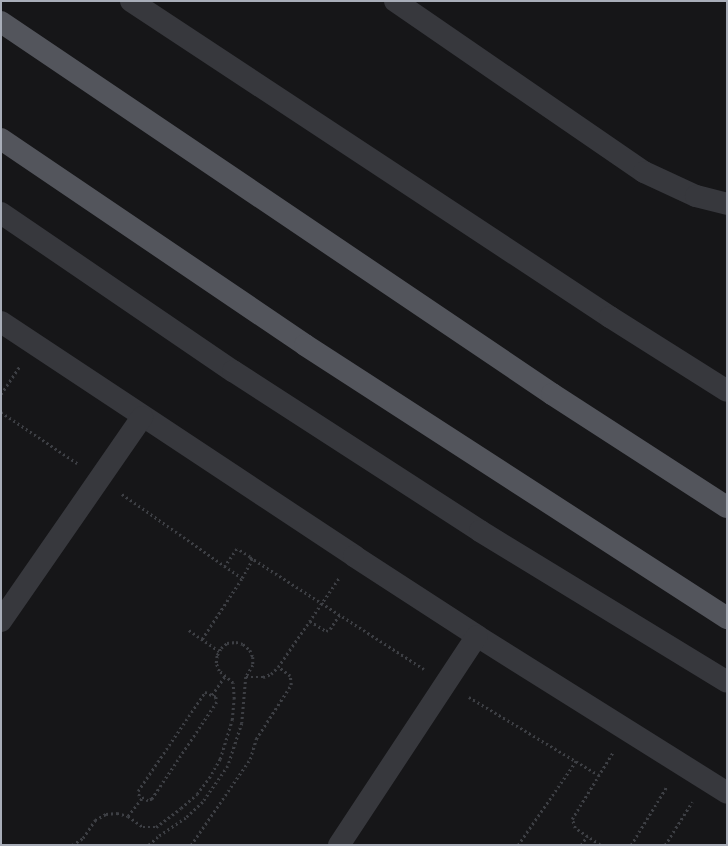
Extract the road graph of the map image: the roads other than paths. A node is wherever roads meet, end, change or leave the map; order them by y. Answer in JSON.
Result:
{"nodes":[{"id":1,"x":131,"y":1,"type":"edge"},
{"id":2,"x":395,"y":1,"type":"edge"},
{"id":3,"x":1,"y":22,"type":"edge"},
{"id":4,"x":1,"y":139,"type":"edge"},
{"id":5,"x":727,"y":204,"type":"edge"},
{"id":6,"x":1,"y":213,"type":"edge"},
{"id":7,"x":1,"y":322,"type":"edge"},
{"id":8,"x":727,"y":391,"type":"edge"},
{"id":9,"x":142,"y":417,"type":"junction"},
{"id":10,"x":727,"y":507,"type":"edge"},
{"id":11,"x":727,"y":618,"type":"edge"},
{"id":12,"x":1,"y":621,"type":"edge"},
{"id":13,"x":477,"y":636,"type":"junction"},
{"id":14,"x":727,"y":682,"type":"edge"},
{"id":15,"x":727,"y":793,"type":"edge"},
{"id":16,"x":339,"y":845,"type":"edge"}],
"edges":[{"from":1,"to":8,"type":"street"},
{"from":2,"to":5,"type":"street"},
{"from":3,"to":10,"type":"main road"},
{"from":4,"to":11,"type":"main road"},
{"from":6,"to":14,"type":"street"},
{"from":7,"to":9,"type":"street"},
{"from":9,"to":12,"type":"street"},
{"from":9,"to":13,"type":"street"},
{"from":13,"to":15,"type":"street"},
{"from":13,"to":16,"type":"street"}]}
